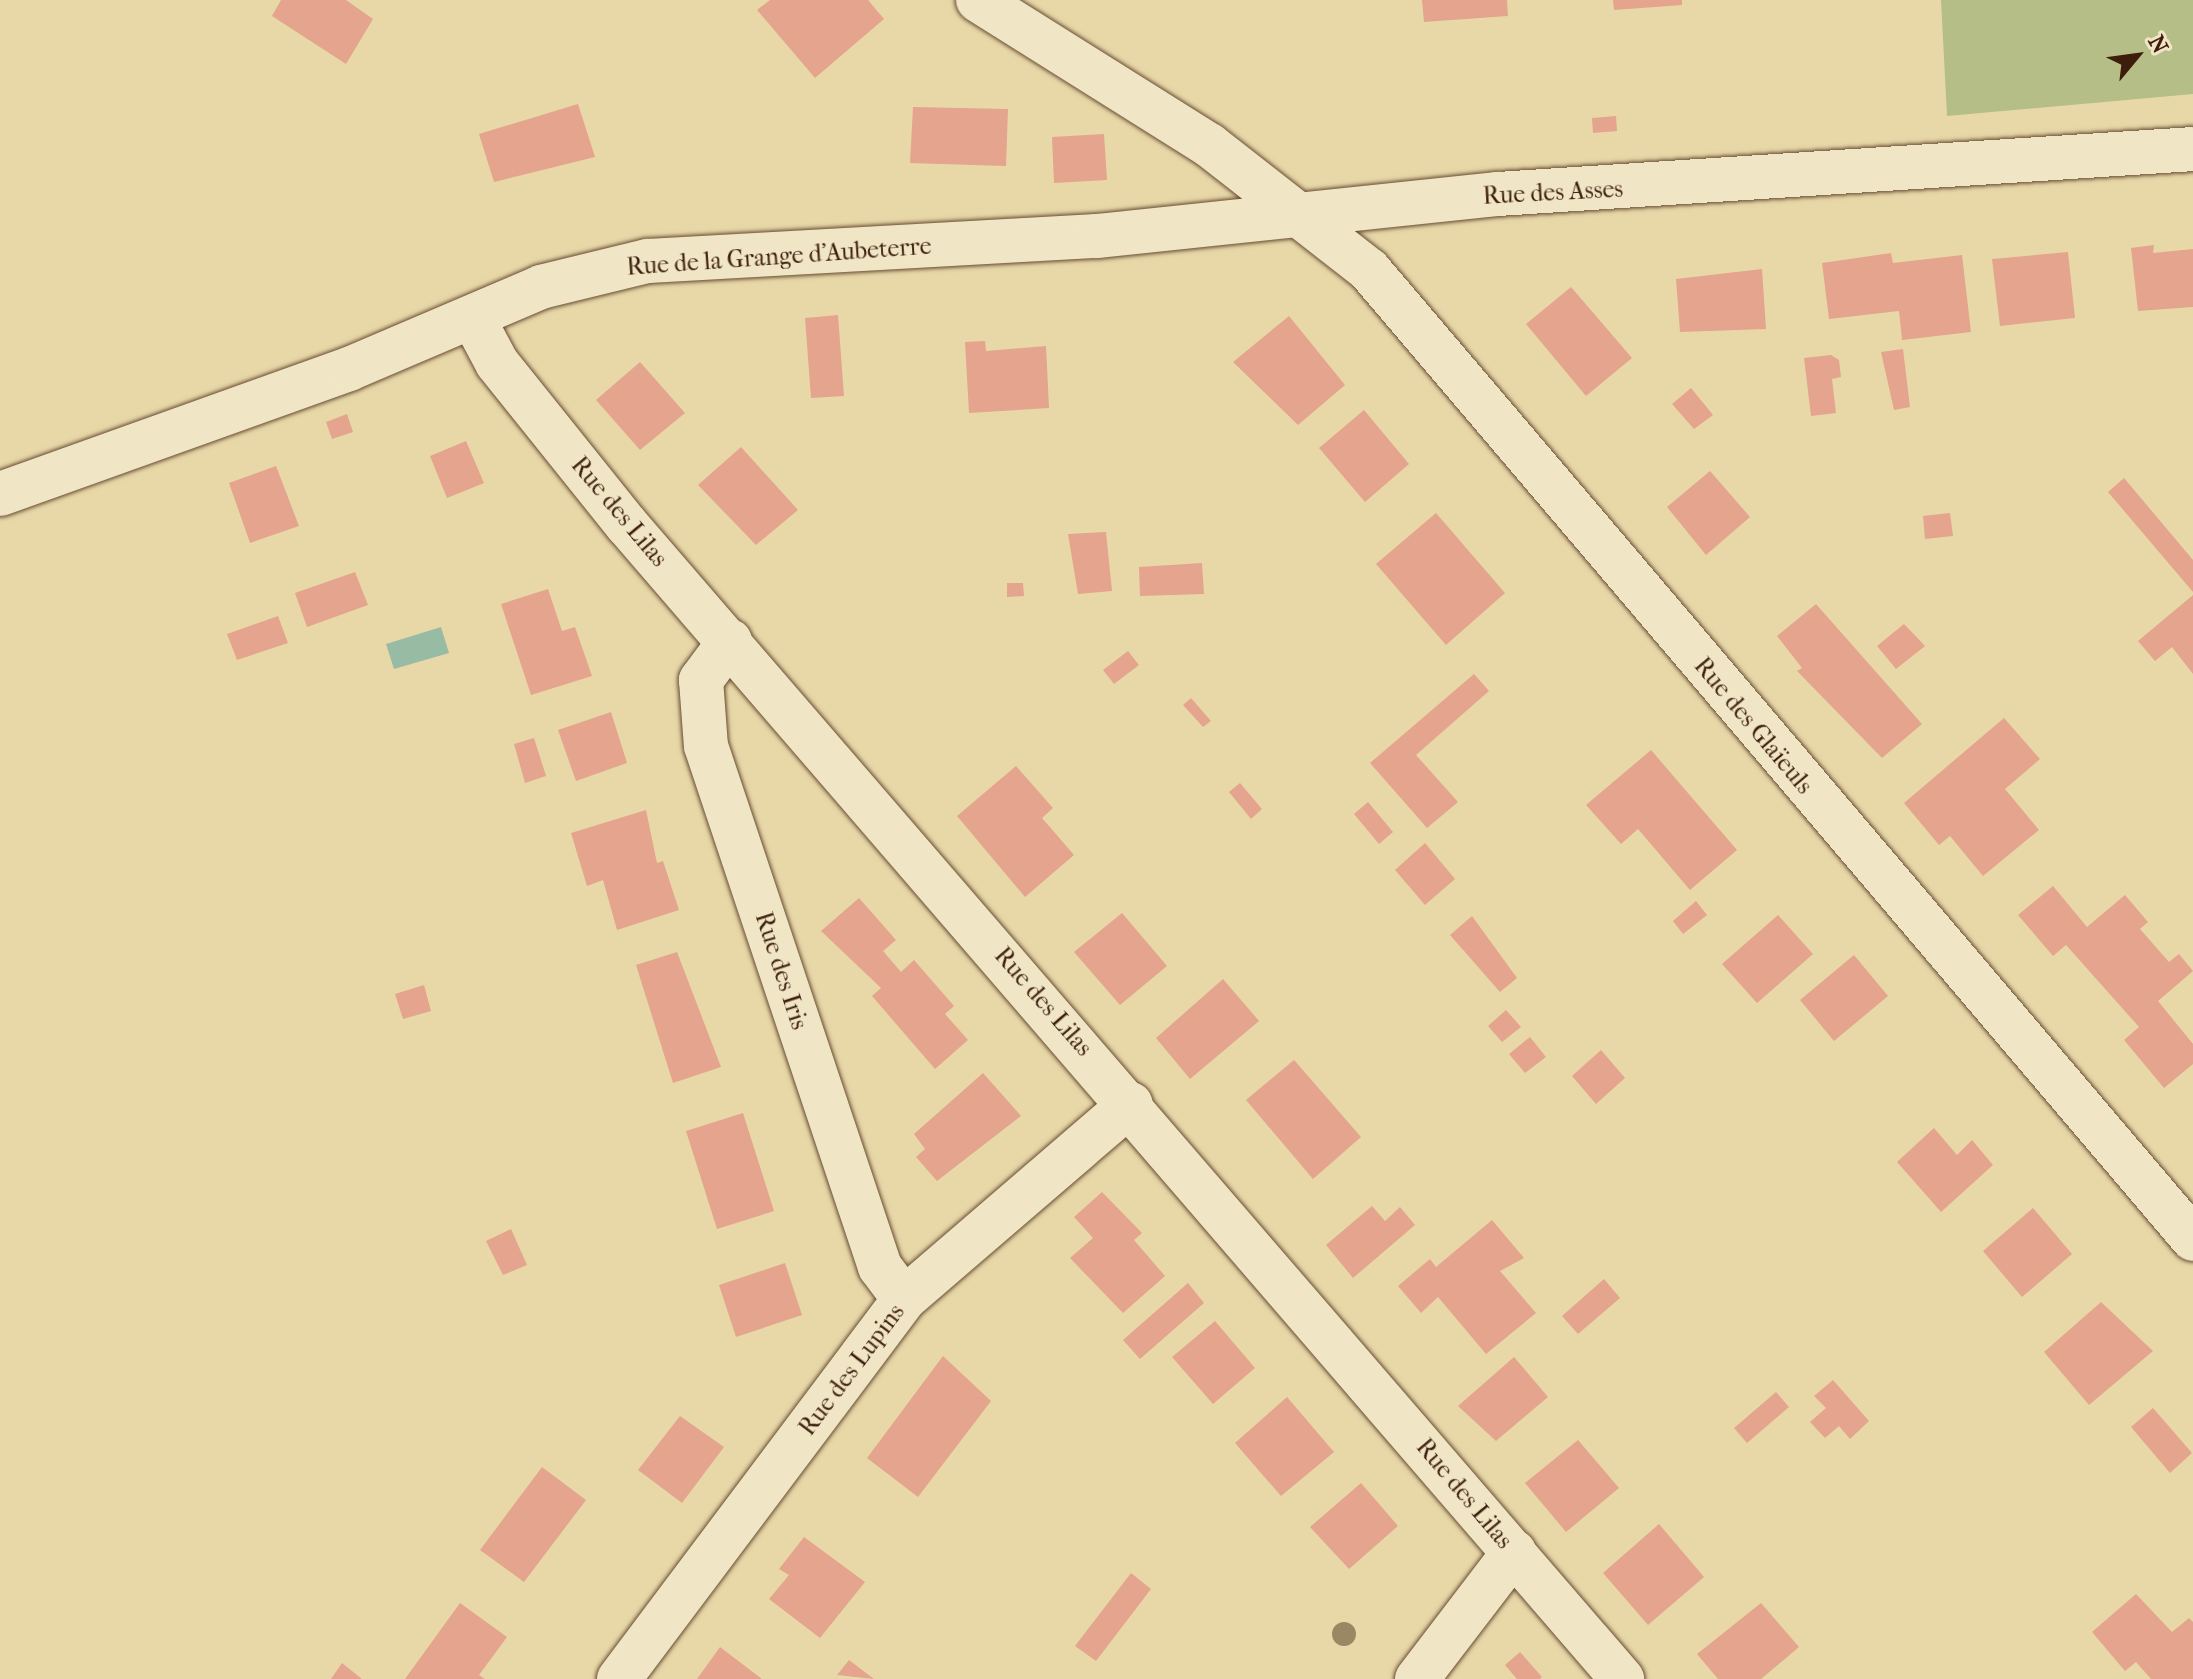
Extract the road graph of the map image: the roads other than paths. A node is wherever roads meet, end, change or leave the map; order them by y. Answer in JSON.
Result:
{"nodes":[{"id":1,"x":978,"y":0,"type":"edge"},
{"id":2,"x":2193,"y":149,"type":"edge"},
{"id":3,"x":1309,"y":217,"type":"junction"},
{"id":4,"x":473,"y":318,"type":"junction"},
{"id":5,"x":0,"y":494,"type":"edge"},
{"id":6,"x":730,"y":641,"type":"junction"},
{"id":7,"x":1131,"y":1104,"type":"junction"},
{"id":8,"x":2193,"y":1239,"type":"edge"},
{"id":9,"x":904,"y":1299,"type":"junction"},
{"id":10,"x":1514,"y":1552,"type":"junction"},
{"id":11,"x":619,"y":1679,"type":"edge"},
{"id":12,"x":1417,"y":1679,"type":"edge"},
{"id":13,"x":1622,"y":1679,"type":"edge"}],
"edges":[{"from":1,"to":3,"type":"street"},
{"from":2,"to":3,"type":"street","name":"Rue des Asses"},
{"from":3,"to":4,"type":"street","name":"Rue de la Grange d'Aubeterre"},
{"from":3,"to":8,"type":"street","name":"Rue des Glaïeuls"},
{"from":4,"to":5,"type":"street","name":"Rue de la Grange d'Aubeterre"},
{"from":4,"to":6,"type":"street","name":"Rue des Lilas"},
{"from":6,"to":7,"type":"street","name":"Rue des Lilas"},
{"from":6,"to":9,"type":"street","name":"Rue des Iris"},
{"from":7,"to":9,"type":"street","name":"Rue des Lupins"},
{"from":7,"to":10,"type":"street","name":"Rue des Lilas"},
{"from":9,"to":11,"type":"street","name":"Rue des Lupins"},
{"from":10,"to":12,"type":"street"},
{"from":10,"to":13,"type":"street","name":"Rue des Lilas"}]}
